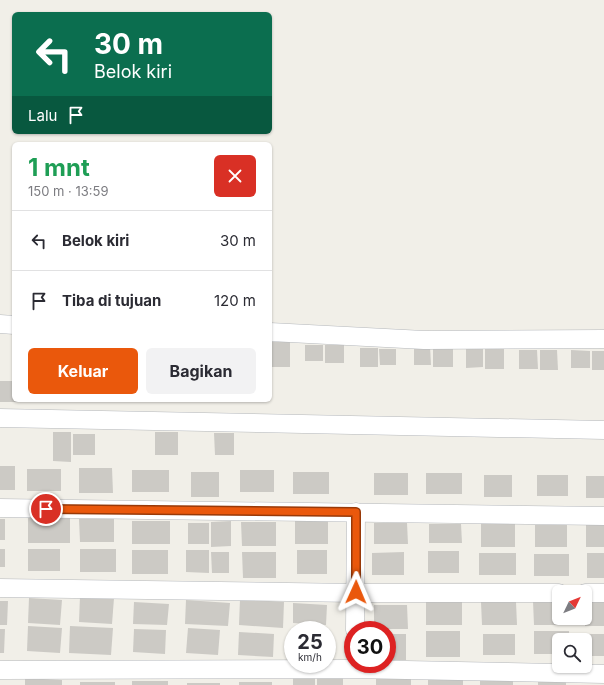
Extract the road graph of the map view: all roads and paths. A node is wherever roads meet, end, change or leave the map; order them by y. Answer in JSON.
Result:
{"nodes":[{"id":1,"x":0,"y":324,"type":"edge"},
{"id":2,"x":12,"y":324,"type":"edge"},
{"id":3,"x":272,"y":332,"type":"edge"},
{"id":4,"x":604,"y":340,"type":"edge"},
{"id":5,"x":0,"y":418,"type":"edge"},
{"id":6,"x":604,"y":430,"type":"edge"},
{"id":7,"x":0,"y":508,"type":"edge"},
{"id":8,"x":356,"y":512,"type":"junction"},
{"id":9,"x":604,"y":516,"type":"edge"},
{"id":10,"x":0,"y":588,"type":"edge"},
{"id":11,"x":356,"y":592,"type":"junction"},
{"id":12,"x":552,"y":593,"type":"edge"},
{"id":13,"x":592,"y":593,"type":"edge"},
{"id":14,"x":604,"y":593,"type":"edge"},
{"id":15,"x":355,"y":621,"type":"edge"},
{"id":16,"x":344,"y":667,"type":"edge"},
{"id":17,"x":396,"y":668,"type":"edge"},
{"id":18,"x":0,"y":670,"type":"edge"},
{"id":19,"x":604,"y":674,"type":"edge"}],
"edges":[{"from":1,"to":2,"type":"street"},
{"from":3,"to":4,"type":"street"},
{"from":5,"to":6,"type":"street"},
{"from":7,"to":8,"type":"street"},
{"from":8,"to":9,"type":"street"},
{"from":8,"to":11,"type":"street"},
{"from":10,"to":11,"type":"street"},
{"from":11,"to":12,"type":"street"},
{"from":11,"to":15,"type":"street"},
{"from":13,"to":14,"type":"street"},
{"from":16,"to":18,"type":"street"},
{"from":17,"to":19,"type":"street"}]}
